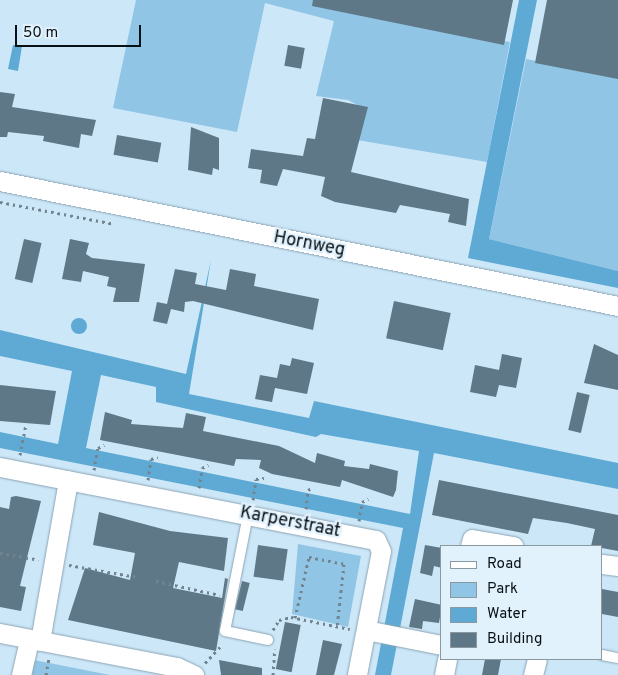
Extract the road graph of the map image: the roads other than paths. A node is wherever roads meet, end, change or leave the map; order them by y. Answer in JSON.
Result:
{"nodes":[{"id":1,"x":0,"y":181,"type":"edge"},
{"id":2,"x":618,"y":306,"type":"edge"},
{"id":3,"x":0,"y":466,"type":"edge"},
{"id":4,"x":68,"y":480,"type":"junction"},
{"id":5,"x":250,"y":512,"type":"junction"},
{"id":6,"x":471,"y":543,"type":"edge"},
{"id":7,"x":499,"y":545,"type":"edge"},
{"id":8,"x":603,"y":564,"type":"edge"},
{"id":9,"x":618,"y":566,"type":"edge"},
{"id":10,"x":362,"y":628,"type":"junction"},
{"id":11,"x":0,"y":633,"type":"edge"},
{"id":12,"x":34,"y":640,"type":"junction"},
{"id":13,"x":268,"y":640,"type":"road end"},
{"id":14,"x":440,"y":645,"type":"edge"},
{"id":15,"x":603,"y":655,"type":"edge"},
{"id":16,"x":618,"y":658,"type":"edge"},
{"id":17,"x":447,"y":660,"type":"edge"},
{"id":18,"x":537,"y":660,"type":"edge"},
{"id":19,"x":194,"y":674,"type":"edge"},
{"id":20,"x":21,"y":675,"type":"edge"},
{"id":21,"x":357,"y":675,"type":"edge"},
{"id":22,"x":444,"y":675,"type":"edge"},
{"id":23,"x":533,"y":675,"type":"edge"}],
"edges":[{"from":1,"to":2,"type":"street","name":"Hornweg"},
{"from":3,"to":4,"type":"street","name":"Karperstraat"},
{"from":4,"to":5,"type":"street","name":"Karperstraat"},
{"from":4,"to":12,"type":"street"},
{"from":5,"to":10,"type":"street","name":"Karperstraat"},
{"from":5,"to":13,"type":"lane"},
{"from":6,"to":7,"type":"street"},
{"from":8,"to":9,"type":"street"},
{"from":10,"to":14,"type":"street"},
{"from":10,"to":21,"type":"street","name":"Karperstraat"},
{"from":11,"to":12,"type":"street"},
{"from":12,"to":19,"type":"street"},
{"from":12,"to":20,"type":"street"},
{"from":15,"to":16,"type":"lane"},
{"from":17,"to":22,"type":"street"},
{"from":18,"to":23,"type":"street"}]}
